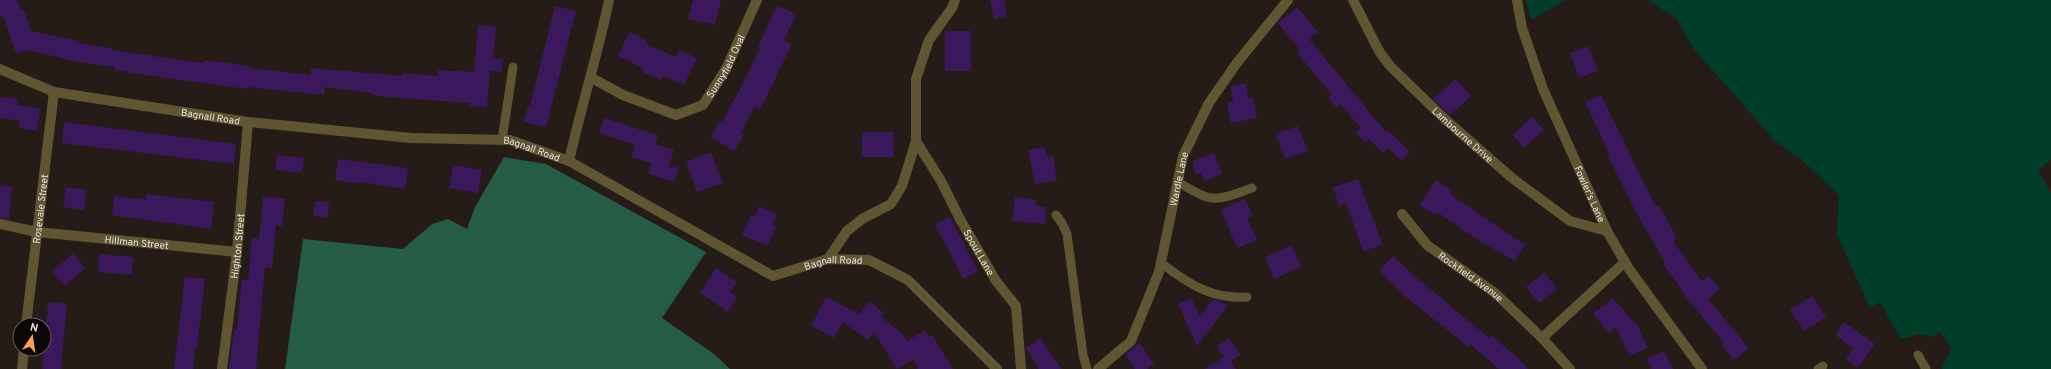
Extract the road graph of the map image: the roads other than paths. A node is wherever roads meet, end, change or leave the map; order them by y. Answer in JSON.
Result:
{"nodes":[{"id":1,"x":609,"y":0,"type":"edge"},
{"id":2,"x":757,"y":0,"type":"edge"},
{"id":3,"x":955,"y":0,"type":"edge"},
{"id":4,"x":1288,"y":0,"type":"edge"},
{"id":5,"x":1353,"y":0,"type":"edge"},
{"id":6,"x":1517,"y":0,"type":"edge"},
{"id":7,"x":513,"y":67,"type":"dead end"},
{"id":8,"x":0,"y":70,"type":"edge"},
{"id":9,"x":590,"y":77,"type":"junction"},
{"id":10,"x":54,"y":92,"type":"junction"},
{"id":11,"x":248,"y":122,"type":"junction"},
{"id":12,"x":502,"y":140,"type":"junction"},
{"id":13,"x":916,"y":140,"type":"junction"},
{"id":14,"x":569,"y":161,"type":"junction"},
{"id":15,"x":1178,"y":182,"type":"junction"},
{"id":16,"x":1252,"y":188,"type":"dead end"},
{"id":17,"x":1402,"y":214,"type":"dead end"},
{"id":18,"x":1056,"y":215,"type":"dead end"},
{"id":19,"x":0,"y":224,"type":"edge"},
{"id":20,"x":1607,"y":231,"type":"junction"},
{"id":21,"x":37,"y":232,"type":"junction"},
{"id":22,"x":237,"y":252,"type":"junction"},
{"id":23,"x":828,"y":259,"type":"junction"},
{"id":24,"x":1625,"y":262,"type":"junction"},
{"id":25,"x":1161,"y":263,"type":"junction"},
{"id":26,"x":1247,"y":297,"type":"dead end"},
{"id":27,"x":27,"y":317,"type":"edge"},
{"id":28,"x":1542,"y":338,"type":"junction"},
{"id":29,"x":1918,"y":354,"type":"dead end"},
{"id":30,"x":23,"y":357,"type":"edge"},
{"id":31,"x":22,"y":369,"type":"edge"},
{"id":32,"x":222,"y":369,"type":"edge"},
{"id":33,"x":997,"y":369,"type":"edge"},
{"id":34,"x":1021,"y":369,"type":"edge"},
{"id":35,"x":1087,"y":369,"type":"edge"},
{"id":36,"x":1098,"y":369,"type":"edge"},
{"id":37,"x":1570,"y":369,"type":"edge"},
{"id":38,"x":1702,"y":369,"type":"edge"},
{"id":39,"x":1926,"y":369,"type":"edge"}],
"edges":[{"from":1,"to":9,"type":"street"},
{"from":2,"to":9,"type":"street","name":"Sunnyfield Oval"},
{"from":3,"to":13,"type":"street"},
{"from":4,"to":15,"type":"street","name":"Wardle Lane"},
{"from":5,"to":20,"type":"street","name":"Lambourne Drive"},
{"from":6,"to":20,"type":"street","name":"Fowler's Lane"},
{"from":7,"to":12,"type":"lane"},
{"from":8,"to":10,"type":"street","name":"Bagnall Road"},
{"from":9,"to":14,"type":"street"},
{"from":10,"to":11,"type":"street","name":"Bagnall Road"},
{"from":10,"to":21,"type":"street","name":"Rosevale Street"},
{"from":11,"to":12,"type":"street","name":"Bagnall Road"},
{"from":11,"to":22,"type":"street","name":"Highton Street"},
{"from":12,"to":14,"type":"street","name":"Bagnall Road"},
{"from":13,"to":23,"type":"street"},
{"from":13,"to":34,"type":"street","name":"Spout Lane"},
{"from":14,"to":23,"type":"street","name":"Bagnall Road"},
{"from":15,"to":16,"type":"lane"},
{"from":15,"to":25,"type":"street","name":"Wardle Lane"},
{"from":17,"to":28,"type":"street","name":"Rockfield Avenue"},
{"from":18,"to":35,"type":"lane"},
{"from":19,"to":21,"type":"street","name":"Hillman Street"},
{"from":20,"to":24,"type":"street","name":"Fowler's Lane"},
{"from":21,"to":22,"type":"street","name":"Hillman Street"},
{"from":21,"to":27,"type":"street","name":"Rosevale Street"},
{"from":22,"to":32,"type":"street","name":"Highton Street"},
{"from":23,"to":33,"type":"street","name":"Bagnall Road"},
{"from":24,"to":28,"type":"street"},
{"from":24,"to":38,"type":"street","name":"Fowler's Lane"},
{"from":25,"to":26,"type":"lane"},
{"from":25,"to":36,"type":"street","name":"Wardle Lane"},
{"from":28,"to":37,"type":"street","name":"Rockfield Avenue"},
{"from":29,"to":39,"type":"lane"},
{"from":30,"to":31,"type":"street"}]}
